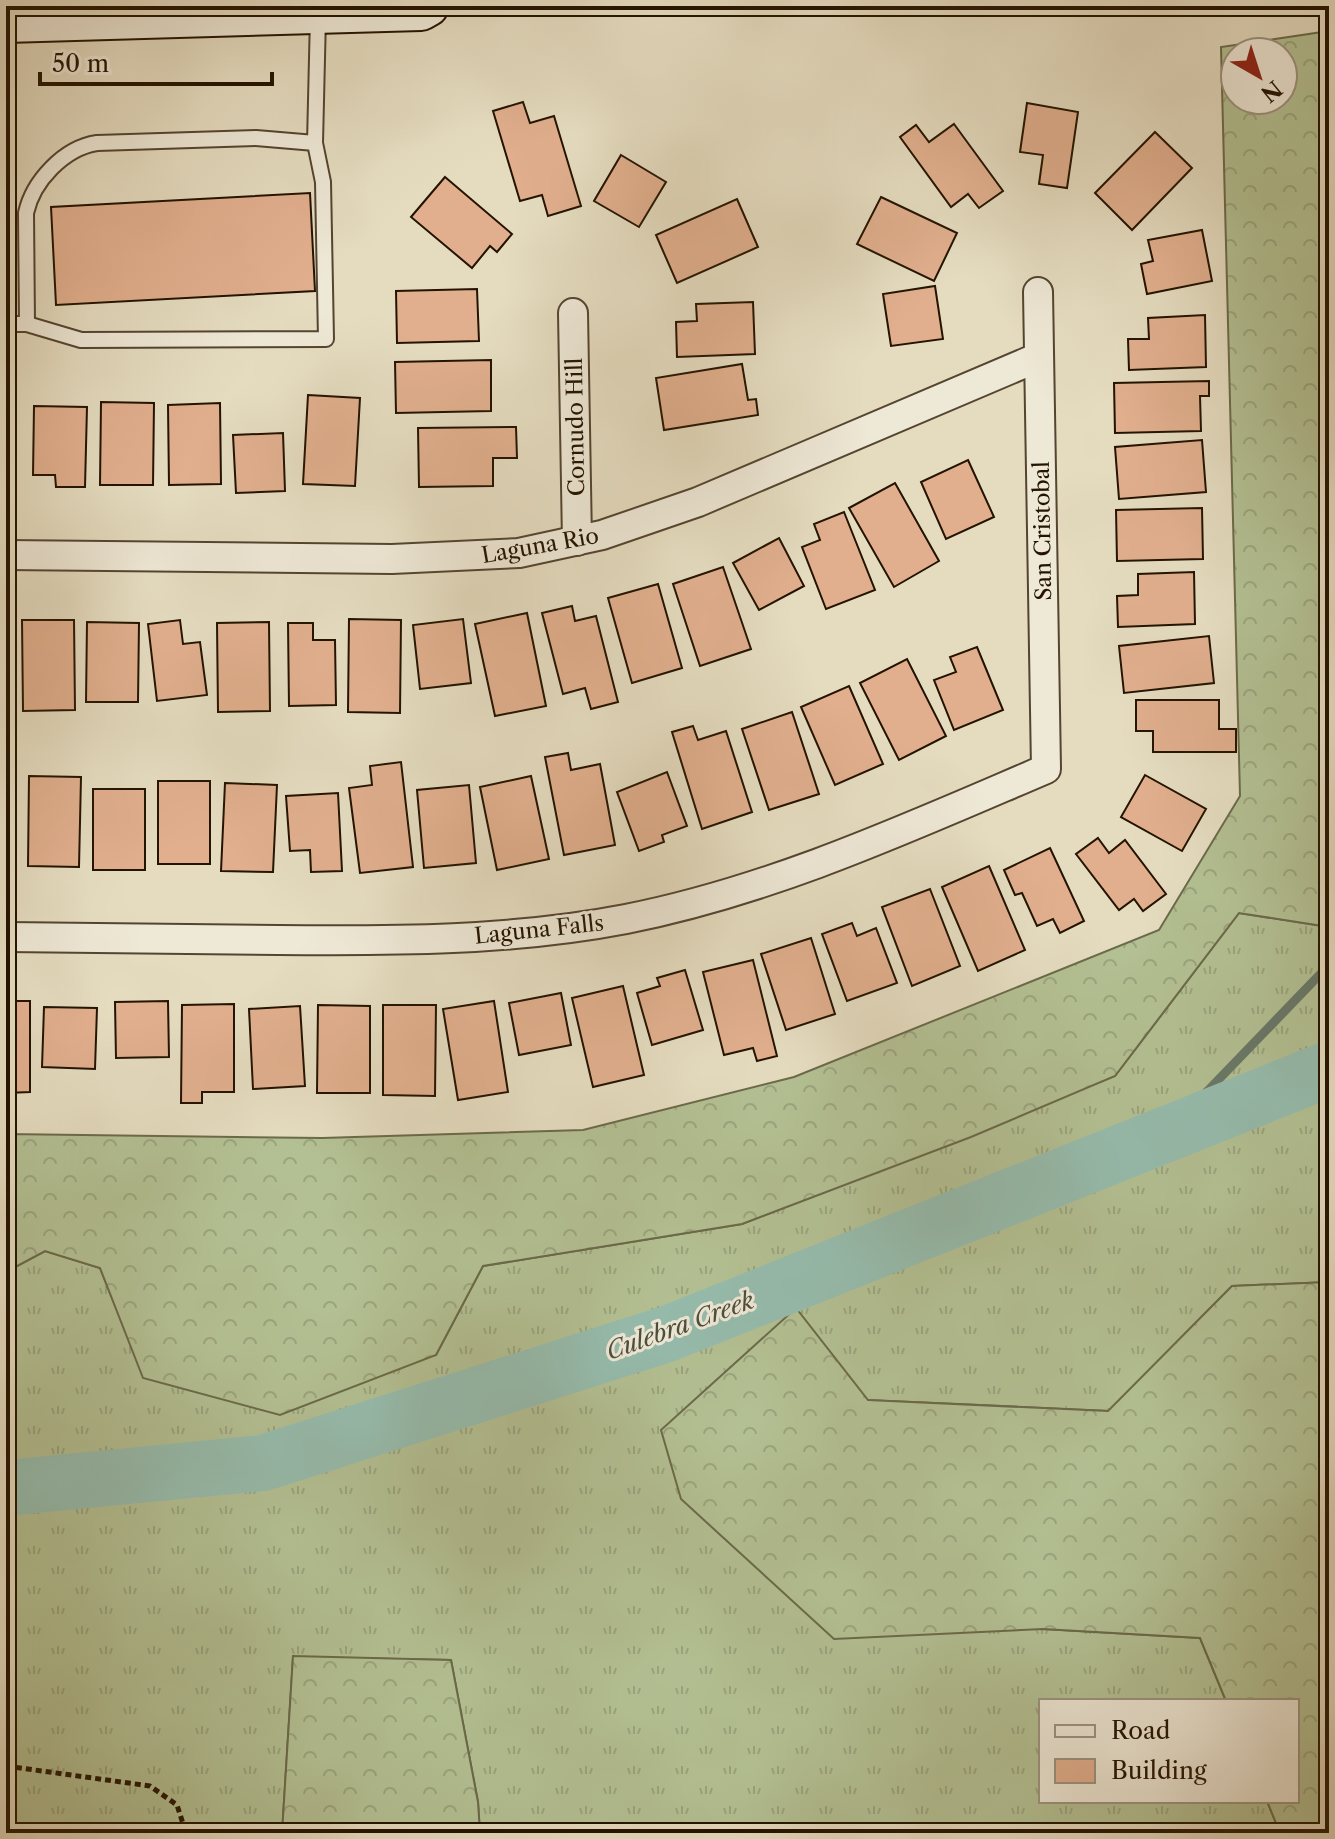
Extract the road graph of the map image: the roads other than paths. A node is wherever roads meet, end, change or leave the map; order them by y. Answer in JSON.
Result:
{"nodes":[{"id":1,"x":428,"y":6,"type":"edge"},
{"id":2,"x":319,"y":11,"type":"junction"},
{"id":3,"x":6,"y":22,"type":"edge"},
{"id":4,"x":315,"y":143,"type":"junction"},
{"id":5,"x":1038,"y":292,"type":"dead end"},
{"id":6,"x":573,"y":313,"type":"dead end"},
{"id":7,"x":6,"y":324,"type":"edge"},
{"id":8,"x":27,"y":324,"type":"junction"},
{"id":9,"x":1039,"y":357,"type":"junction"},
{"id":10,"x":577,"y":541,"type":"junction"},
{"id":11,"x":6,"y":555,"type":"edge"},
{"id":12,"x":1046,"y":769,"type":"joint"},
{"id":13,"x":6,"y":937,"type":"edge"}],
"edges":[{"from":1,"to":2,"type":"main road"},
{"from":2,"to":3,"type":"main road"},
{"from":2,"to":4,"type":"lane"},
{"from":4,"to":8,"type":"lane"},
{"from":4,"to":8,"type":"lane"},
{"from":5,"to":9,"type":"street","name":"San Cristobal"},
{"from":6,"to":10,"type":"street","name":"Cornudo Hill"},
{"from":7,"to":8,"type":"lane"},
{"from":9,"to":10,"type":"street","name":"Laguna Rio"},
{"from":9,"to":12,"type":"street","name":"San Cristobal"},
{"from":10,"to":11,"type":"street","name":"Laguna Rio"},
{"from":12,"to":13,"type":"street","name":"Laguna Falls"}]}
